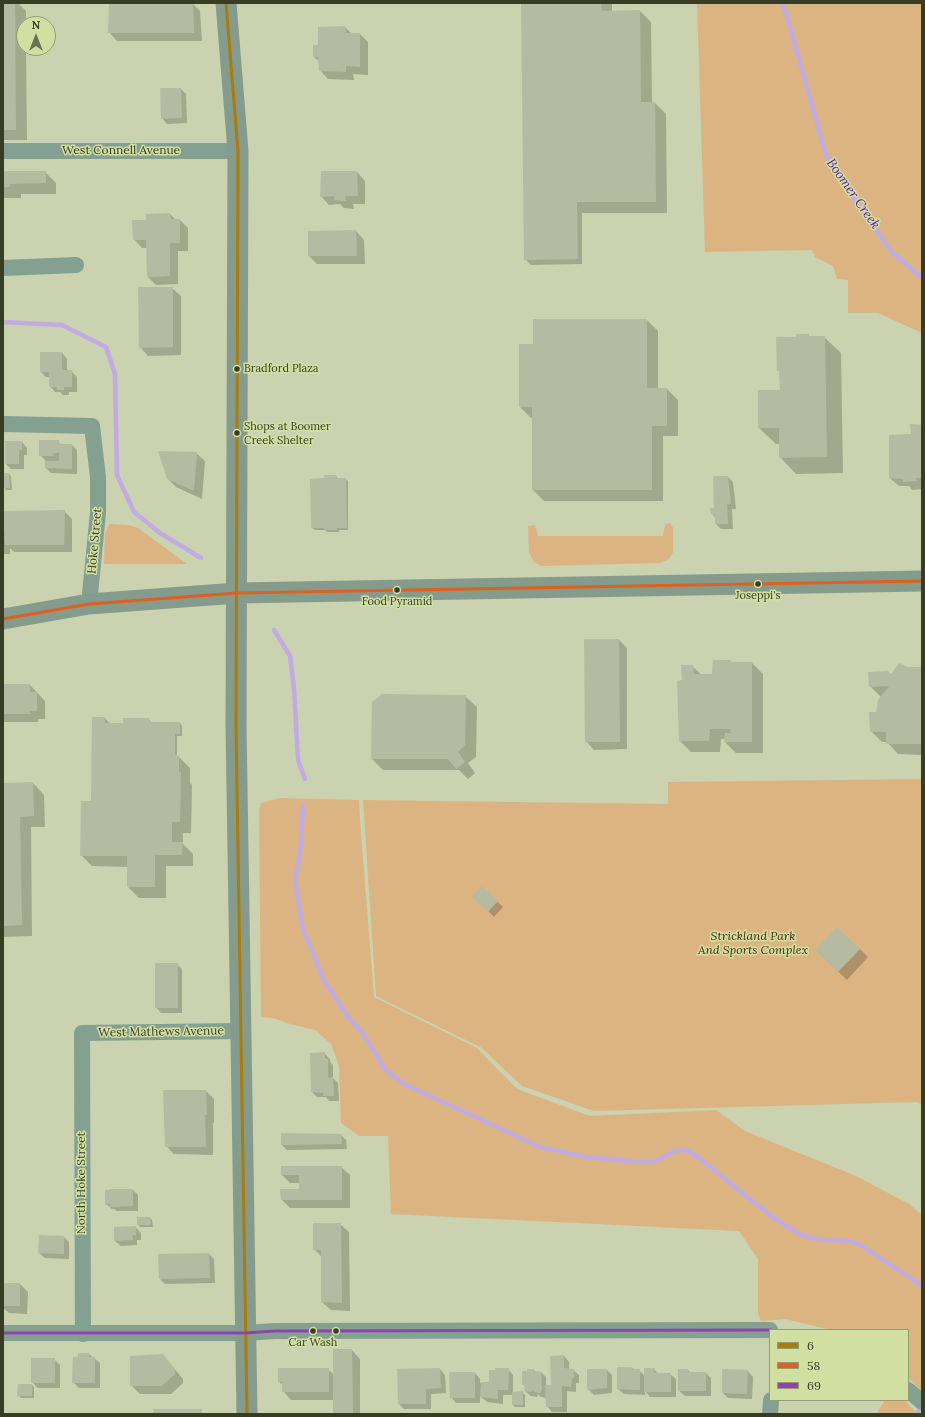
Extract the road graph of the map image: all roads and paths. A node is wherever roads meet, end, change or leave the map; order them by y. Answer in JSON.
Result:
{"nodes":[{"id":1,"x":226,"y":3,"type":"edge"},
{"id":2,"x":3,"y":151,"type":"edge"},
{"id":3,"x":238,"y":151,"type":"junction"},
{"id":4,"x":76,"y":265,"type":"dead end"},
{"id":5,"x":3,"y":268,"type":"edge"},
{"id":6,"x":3,"y":424,"type":"edge"},
{"id":7,"x":922,"y":581,"type":"edge"},
{"id":8,"x":237,"y":593,"type":"junction"},
{"id":9,"x":89,"y":604,"type":"junction"},
{"id":10,"x":3,"y":618,"type":"edge"},
{"id":11,"x":241,"y":1031,"type":"junction"},
{"id":12,"x":82,"y":1033,"type":"joint"},
{"id":13,"x":769,"y":1330,"type":"edge"},
{"id":14,"x":245,"y":1333,"type":"junction"},
{"id":15,"x":3,"y":1334,"type":"edge"},
{"id":16,"x":82,"y":1334,"type":"junction"},
{"id":17,"x":909,"y":1391,"type":"edge"},
{"id":18,"x":771,"y":1401,"type":"edge"},
{"id":19,"x":922,"y":1402,"type":"edge"},
{"id":20,"x":247,"y":1414,"type":"edge"},
{"id":21,"x":770,"y":1414,"type":"edge"}],
"edges":[{"from":1,"to":3,"type":"main road"},
{"from":2,"to":3,"type":"street","name":"West Connell Avenue"},
{"from":3,"to":8,"type":"main road"},
{"from":4,"to":5,"type":"street"},
{"from":6,"to":9,"type":"street","name":"Hoke Street"},
{"from":7,"to":8,"type":"main road"},
{"from":8,"to":9,"type":"main road"},
{"from":8,"to":11,"type":"main road"},
{"from":9,"to":10,"type":"main road"},
{"from":11,"to":12,"type":"street","name":"West Mathews Avenue"},
{"from":11,"to":14,"type":"main road"},
{"from":12,"to":16,"type":"street","name":"North Hoke Street"},
{"from":13,"to":14,"type":"street"},
{"from":14,"to":16,"type":"street"},
{"from":14,"to":20,"type":"main road"},
{"from":15,"to":16,"type":"street"},
{"from":17,"to":19,"type":"street"},
{"from":18,"to":21,"type":"street"}]}
